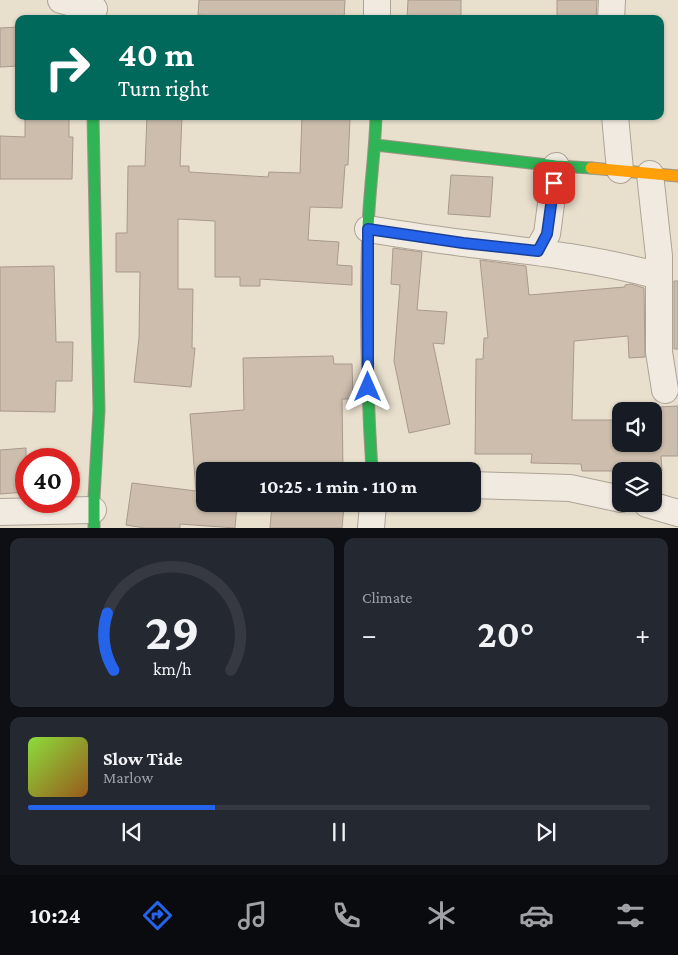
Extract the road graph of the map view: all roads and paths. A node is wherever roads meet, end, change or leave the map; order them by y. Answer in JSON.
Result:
{"nodes":[{"id":1,"x":61,"y":0,"type":"edge"},
{"id":2,"x":377,"y":0,"type":"edge"},
{"id":3,"x":612,"y":0,"type":"edge"},
{"id":4,"x":94,"y":9,"type":"edge"},
{"id":5,"x":377,"y":15,"type":"edge"},
{"id":6,"x":611,"y":15,"type":"edge"},
{"id":7,"x":93,"y":120,"type":"edge"},
{"id":8,"x":376,"y":120,"type":"edge"},
{"id":9,"x":616,"y":120,"type":"edge"},
{"id":10,"x":376,"y":144,"type":"junction"},
{"id":11,"x":556,"y":166,"type":"junction"},
{"id":12,"x":620,"y":170,"type":"junction"},
{"id":13,"x":650,"y":174,"type":"junction"},
{"id":14,"x":678,"y":176,"type":"edge"},
{"id":15,"x":368,"y":229,"type":"junction"},
{"id":16,"x":538,"y":251,"type":"junction"},
{"id":17,"x":659,"y":276,"type":"junction"},
{"id":18,"x":665,"y":390,"type":"dead end"},
{"id":19,"x":371,"y":462,"type":"edge"},
{"id":20,"x":481,"y":485,"type":"edge"},
{"id":21,"x":612,"y":496,"type":"edge"},
{"id":22,"x":662,"y":508,"type":"edge"},
{"id":23,"x":0,"y":512,"type":"edge"},
{"id":24,"x":373,"y":512,"type":"edge"},
{"id":25,"x":678,"y":513,"type":"edge"},
{"id":26,"x":94,"y":519,"type":"edge"},
{"id":27,"x":372,"y":528,"type":"edge"}],
"edges":[{"from":1,"to":4,"type":"street"},
{"from":2,"to":5,"type":"street"},
{"from":3,"to":6,"type":"street"},
{"from":7,"to":26,"type":"street"},
{"from":8,"to":10,"type":"street"},
{"from":9,"to":12,"type":"street"},
{"from":10,"to":11,"type":"street"},
{"from":10,"to":15,"type":"street"},
{"from":11,"to":12,"type":"street"},
{"from":11,"to":16,"type":"street"},
{"from":12,"to":13,"type":"street"},
{"from":13,"to":14,"type":"street"},
{"from":13,"to":17,"type":"street"},
{"from":15,"to":16,"type":"street"},
{"from":15,"to":19,"type":"street"},
{"from":16,"to":17,"type":"street"},
{"from":17,"to":18,"type":"street"},
{"from":20,"to":21,"type":"street"},
{"from":22,"to":25,"type":"street"},
{"from":23,"to":26,"type":"street"},
{"from":24,"to":27,"type":"street"}]}
